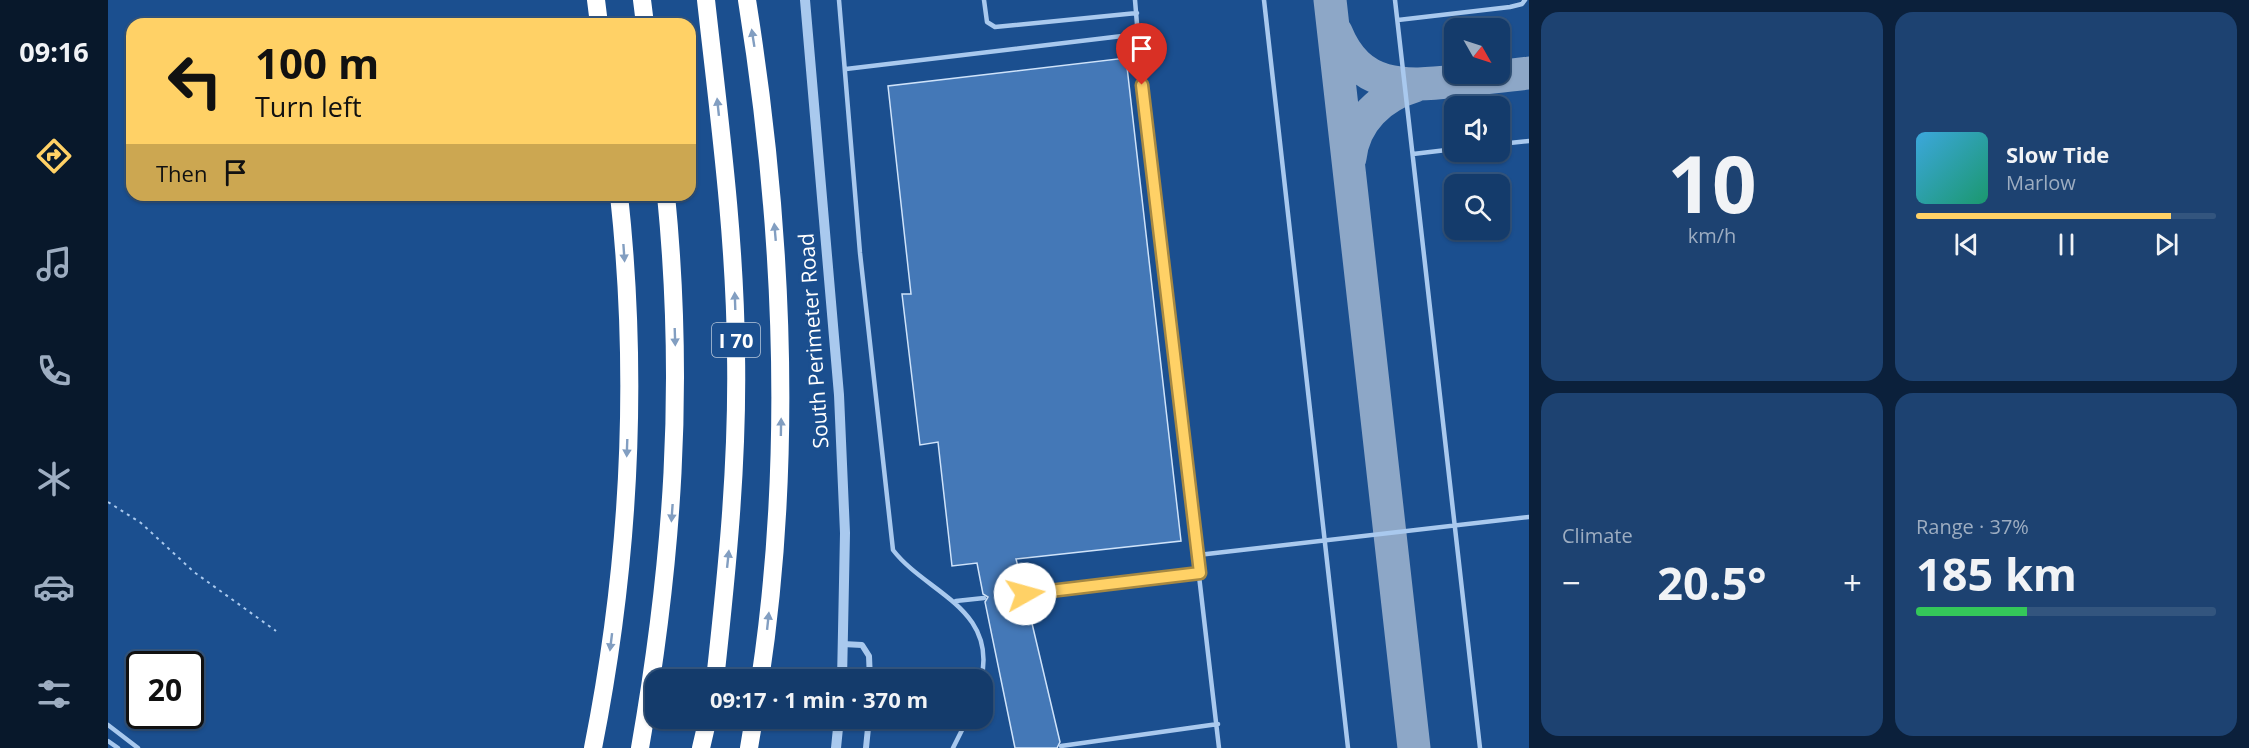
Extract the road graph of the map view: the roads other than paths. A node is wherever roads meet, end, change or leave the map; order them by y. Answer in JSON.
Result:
{"nodes":[{"id":1,"x":596,"y":0,"type":"edge"},
{"id":2,"x":642,"y":0,"type":"edge"},
{"id":3,"x":706,"y":0,"type":"edge"},
{"id":4,"x":747,"y":0,"type":"edge"},
{"id":5,"x":805,"y":0,"type":"edge"},
{"id":6,"x":839,"y":0,"type":"edge"},
{"id":7,"x":984,"y":0,"type":"edge"},
{"id":8,"x":1135,"y":0,"type":"edge"},
{"id":9,"x":1264,"y":0,"type":"edge"},
{"id":10,"x":1395,"y":0,"type":"edge"},
{"id":11,"x":1525,"y":0,"type":"edge"},
{"id":12,"x":1137,"y":13,"type":"junction"},
{"id":13,"x":598,"y":18,"type":"edge"},
{"id":14,"x":644,"y":18,"type":"edge"},
{"id":15,"x":1398,"y":20,"type":"junction"},
{"id":16,"x":1139,"y":34,"type":"junction"},
{"id":17,"x":846,"y":69,"type":"junction"},
{"id":18,"x":1529,"y":141,"type":"edge"},
{"id":19,"x":1510,"y":143,"type":"edge"},
{"id":20,"x":1444,"y":150,"type":"edge"},
{"id":21,"x":1413,"y":154,"type":"junction"},
{"id":22,"x":619,"y":201,"type":"edge"},
{"id":23,"x":666,"y":201,"type":"edge"},
{"id":24,"x":1529,"y":517,"type":"edge"},
{"id":25,"x":1454,"y":526,"type":"junction"},
{"id":26,"x":1325,"y":540,"type":"junction"},
{"id":27,"x":1198,"y":555,"type":"junction"},
{"id":28,"x":1200,"y":573,"type":"junction"},
{"id":29,"x":1025,"y":594,"type":"dead end"},
{"id":30,"x":984,"y":598,"type":"dead end"},
{"id":31,"x":956,"y":601,"type":"junction"},
{"id":32,"x":843,"y":644,"type":"junction"},
{"id":33,"x":716,"y":669,"type":"edge"},
{"id":34,"x":761,"y":669,"type":"edge"},
{"id":35,"x":842,"y":669,"type":"edge"},
{"id":36,"x":870,"y":669,"type":"edge"},
{"id":37,"x":984,"y":669,"type":"edge"},
{"id":38,"x":1218,"y":724,"type":"junction"},
{"id":39,"x":108,"y":725,"type":"edge"},
{"id":40,"x":705,"y":729,"type":"edge"},
{"id":41,"x":752,"y":729,"type":"edge"},
{"id":42,"x":838,"y":729,"type":"edge"},
{"id":43,"x":868,"y":729,"type":"edge"},
{"id":44,"x":962,"y":729,"type":"edge"},
{"id":45,"x":108,"y":741,"type":"edge"},
{"id":46,"x":1061,"y":746,"type":"dead end"},
{"id":47,"x":118,"y":748,"type":"edge"},
{"id":48,"x":138,"y":748,"type":"edge"},
{"id":49,"x":593,"y":748,"type":"edge"},
{"id":50,"x":640,"y":748,"type":"edge"},
{"id":51,"x":701,"y":748,"type":"edge"},
{"id":52,"x":749,"y":748,"type":"edge"},
{"id":53,"x":836,"y":748,"type":"edge"},
{"id":54,"x":866,"y":748,"type":"edge"},
{"id":55,"x":953,"y":748,"type":"edge"},
{"id":56,"x":1220,"y":748,"type":"edge"},
{"id":57,"x":1348,"y":748,"type":"edge"},
{"id":58,"x":1480,"y":748,"type":"edge"}],
"edges":[{"from":1,"to":13,"type":"highway"},
{"from":2,"to":14,"type":"highway"},
{"from":33,"to":3,"type":"highway","number":"I 70","one_way":true},
{"from":34,"to":4,"type":"highway","one_way":true},
{"from":5,"to":32,"type":"street","name":"South Perimeter Road"},
{"from":6,"to":17,"type":"lane"},
{"from":7,"to":12,"type":"lane"},
{"from":8,"to":12,"type":"lane"},
{"from":9,"to":26,"type":"lane"},
{"from":10,"to":15,"type":"lane"},
{"from":11,"to":15,"type":"lane"},
{"from":12,"to":16,"type":"lane"},
{"from":15,"to":21,"type":"lane"},
{"from":16,"to":17,"type":"lane"},
{"from":16,"to":27,"type":"lane"},
{"from":17,"to":31,"type":"lane"},
{"from":18,"to":19,"type":"lane"},
{"from":20,"to":21,"type":"lane"},
{"from":21,"to":25,"type":"lane"},
{"from":22,"to":49,"type":"highway","one_way":true},
{"from":23,"to":50,"type":"highway","one_way":true},
{"from":24,"to":25,"type":"lane"},
{"from":25,"to":26,"type":"lane"},
{"from":25,"to":58,"type":"lane"},
{"from":26,"to":27,"type":"lane"},
{"from":26,"to":57,"type":"lane"},
{"from":27,"to":28,"type":"lane"},
{"from":28,"to":29,"type":"lane"},
{"from":28,"to":38,"type":"lane"},
{"from":30,"to":31,"type":"lane"},
{"from":31,"to":37,"type":"lane"},
{"from":32,"to":35,"type":"street","name":"South Perimeter Road"},
{"from":32,"to":36,"type":"street"},
{"from":38,"to":46,"type":"lane"},
{"from":38,"to":56,"type":"lane"},
{"from":39,"to":48,"type":"lane"},
{"from":40,"to":51,"type":"highway"},
{"from":41,"to":52,"type":"highway"},
{"from":42,"to":53,"type":"street"},
{"from":43,"to":54,"type":"street"},
{"from":44,"to":55,"type":"lane"},
{"from":45,"to":47,"type":"lane"}]}
